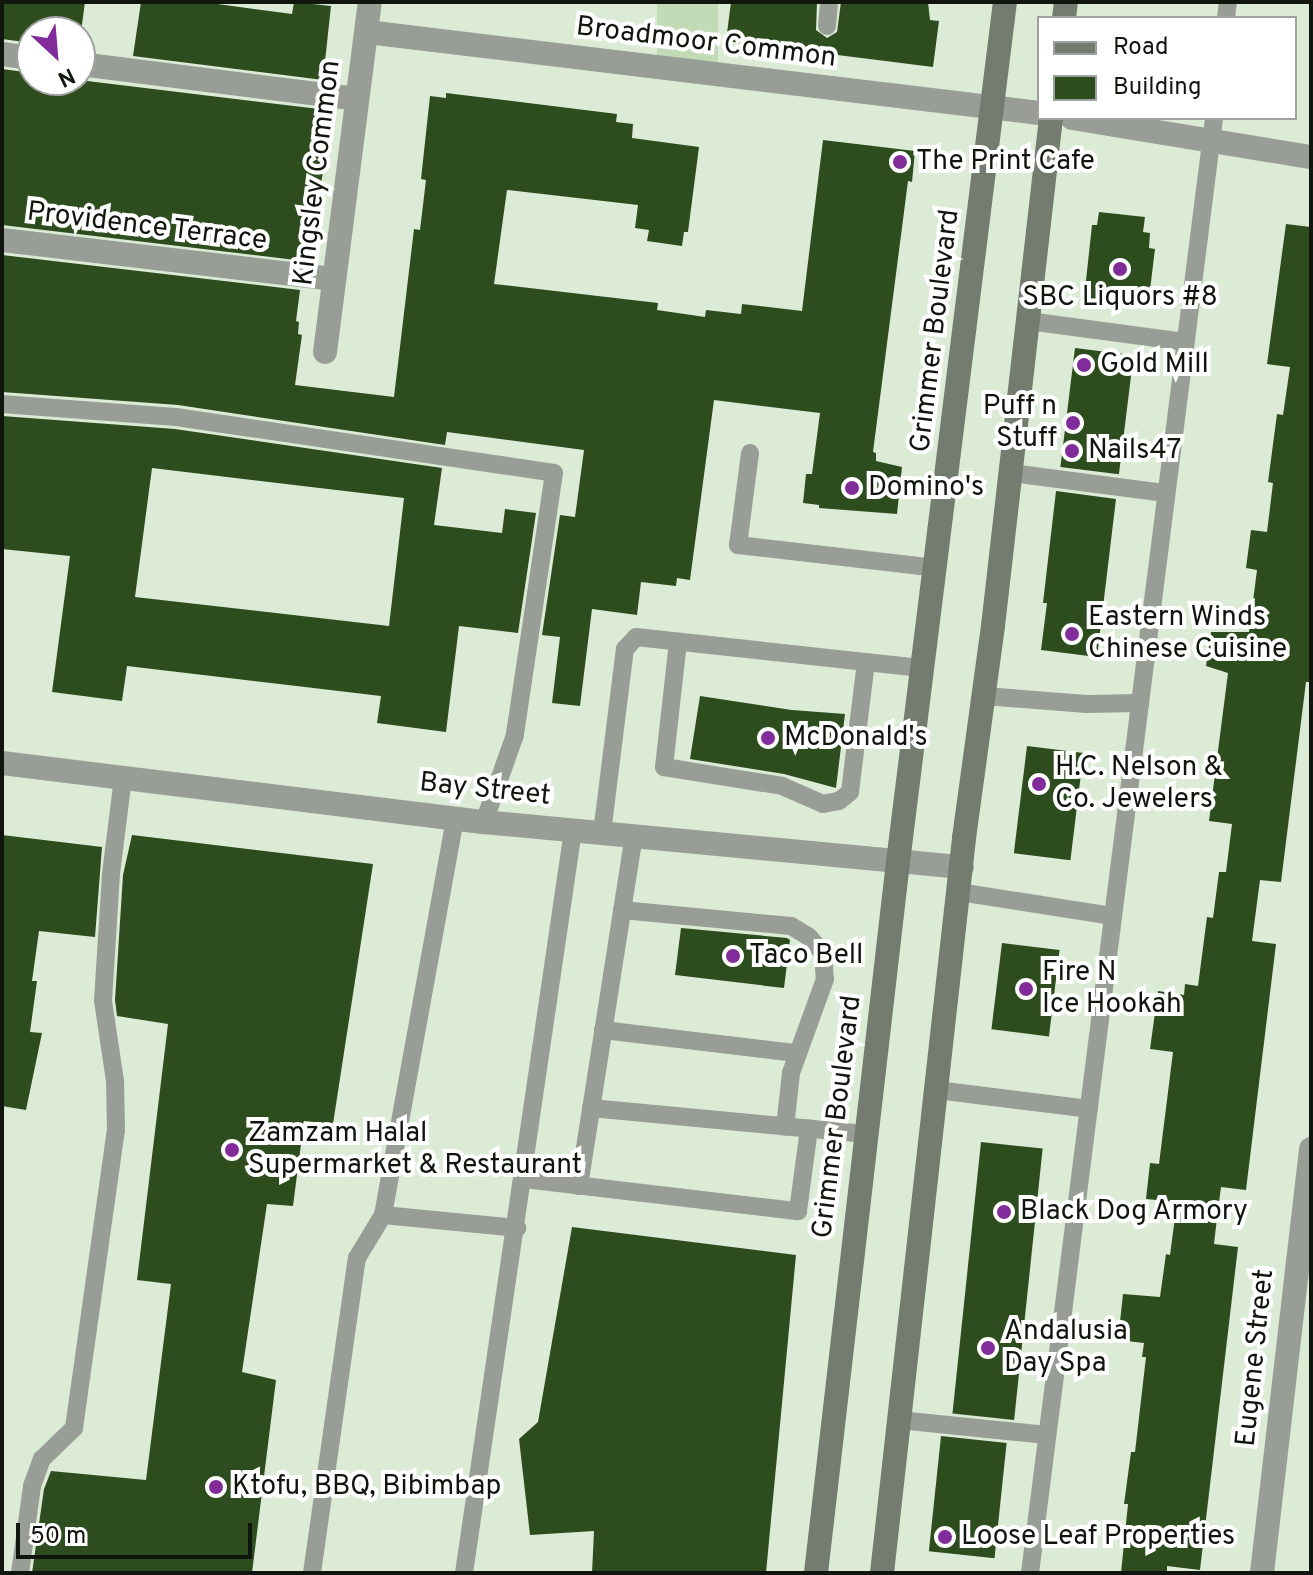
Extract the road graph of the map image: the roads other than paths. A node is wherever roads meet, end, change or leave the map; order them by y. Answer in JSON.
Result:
{"nodes":[{"id":1,"x":370,"y":2,"type":"edge"},
{"id":2,"x":829,"y":2,"type":"edge"},
{"id":3,"x":1005,"y":2,"type":"edge"},
{"id":4,"x":827,"y":26,"type":"dead end"},
{"id":5,"x":367,"y":32,"type":"junction"},
{"id":6,"x":96,"y":66,"type":"edge"},
{"id":7,"x":357,"y":99,"type":"junction"},
{"id":8,"x":994,"y":108,"type":"junction"},
{"id":9,"x":1037,"y":113,"type":"edge"},
{"id":10,"x":1051,"y":120,"type":"edge"},
{"id":11,"x":1097,"y":120,"type":"edge"},
{"id":12,"x":1212,"y":129,"type":"edge"},
{"id":13,"x":1311,"y":157,"type":"edge"},
{"id":14,"x":2,"y":240,"type":"edge"},
{"id":15,"x":333,"y":279,"type":"junction"},
{"id":16,"x":1028,"y":321,"type":"junction"},
{"id":17,"x":1185,"y":342,"type":"junction"},
{"id":18,"x":325,"y":352,"type":"dead end"},
{"id":19,"x":2,"y":404,"type":"edge"},
{"id":20,"x":750,"y":453,"type":"dead end"},
{"id":21,"x":1011,"y":473,"type":"junction"},
{"id":22,"x":1166,"y":493,"type":"junction"},
{"id":23,"x":936,"y":568,"type":"junction"},
{"id":24,"x":678,"y":642,"type":"junction"},
{"id":25,"x":866,"y":662,"type":"junction"},
{"id":26,"x":923,"y":668,"type":"junction"},
{"id":27,"x":984,"y":696,"type":"junction"},
{"id":28,"x":1140,"y":703,"type":"junction"},
{"id":29,"x":2,"y":763,"type":"edge"},
{"id":30,"x":123,"y":778,"type":"junction"},
{"id":31,"x":455,"y":818,"type":"junction"},
{"id":32,"x":484,"y":822,"type":"junction"},
{"id":33,"x":573,"y":830,"type":"junction"},
{"id":34,"x":602,"y":833,"type":"junction"},
{"id":35,"x":634,"y":836,"type":"junction"},
{"id":36,"x":898,"y":862,"type":"junction"},
{"id":37,"x":962,"y":867,"type":"junction"},
{"id":38,"x":959,"y":892,"type":"junction"},
{"id":39,"x":622,"y":910,"type":"junction"},
{"id":40,"x":1113,"y":916,"type":"junction"},
{"id":41,"x":603,"y":1030,"type":"junction"},
{"id":42,"x":797,"y":1053,"type":"junction"},
{"id":43,"x":937,"y":1090,"type":"junction"},
{"id":44,"x":591,"y":1108,"type":"junction"},
{"id":45,"x":1089,"y":1109,"type":"junction"},
{"id":46,"x":785,"y":1127,"type":"junction"},
{"id":47,"x":809,"y":1129,"type":"junction"},
{"id":48,"x":866,"y":1134,"type":"junction"},
{"id":49,"x":1311,"y":1149,"type":"edge"},
{"id":50,"x":524,"y":1179,"type":"junction"},
{"id":51,"x":579,"y":1186,"type":"junction"},
{"id":52,"x":383,"y":1215,"type":"junction"},
{"id":53,"x":517,"y":1228,"type":"junction"},
{"id":54,"x":1304,"y":1262,"type":"edge"},
{"id":55,"x":899,"y":1420,"type":"junction"},
{"id":56,"x":1047,"y":1435,"type":"junction"},
{"id":57,"x":20,"y":1573,"type":"edge"},
{"id":58,"x":312,"y":1573,"type":"edge"},
{"id":59,"x":464,"y":1573,"type":"edge"},
{"id":60,"x":816,"y":1573,"type":"edge"},
{"id":61,"x":882,"y":1573,"type":"edge"},
{"id":62,"x":1030,"y":1573,"type":"edge"},
{"id":63,"x":1262,"y":1573,"type":"edge"}],
"edges":[{"from":1,"to":5,"type":"street","name":"Kingsley Common"},
{"from":2,"to":4,"type":"lane"},
{"from":3,"to":8,"type":"main road","name":"Grimmer Boulevard"},
{"from":5,"to":7,"type":"street","name":"Kingsley Common"},
{"from":5,"to":8,"type":"street","name":"Broadmoor Common"},
{"from":6,"to":7,"type":"street"},
{"from":7,"to":15,"type":"street","name":"Kingsley Common"},
{"from":8,"to":9,"type":"street","name":"Broadmoor Common"},
{"from":8,"to":23,"type":"main road","name":"Grimmer Boulevard"},
{"from":10,"to":16,"type":"main road"},
{"from":11,"to":12,"type":"street"},
{"from":12,"to":13,"type":"street"},
{"from":12,"to":17,"type":"lane"},
{"from":14,"to":15,"type":"street","name":"Providence Terrace"},
{"from":15,"to":18,"type":"street","name":"Kingsley Common"},
{"from":16,"to":17,"type":"lane"},
{"from":16,"to":21,"type":"main road"},
{"from":17,"to":22,"type":"lane"},
{"from":19,"to":32,"type":"lane"},
{"from":20,"to":23,"type":"lane"},
{"from":21,"to":22,"type":"lane"},
{"from":21,"to":27,"type":"main road"},
{"from":22,"to":28,"type":"lane"},
{"from":23,"to":26,"type":"main road","name":"Grimmer Boulevard"},
{"from":24,"to":25,"type":"lane"},
{"from":24,"to":25,"type":"lane"},
{"from":24,"to":34,"type":"lane"},
{"from":25,"to":26,"type":"lane"},
{"from":26,"to":36,"type":"main road","name":"Grimmer Boulevard"},
{"from":27,"to":28,"type":"lane"},
{"from":27,"to":37,"type":"main road"},
{"from":28,"to":40,"type":"lane"},
{"from":29,"to":30,"type":"street","name":"Bay Street"},
{"from":30,"to":31,"type":"street","name":"Bay Street"},
{"from":30,"to":57,"type":"lane"},
{"from":31,"to":32,"type":"street","name":"Bay Street"},
{"from":31,"to":52,"type":"lane"},
{"from":32,"to":33,"type":"street","name":"Bay Street"},
{"from":33,"to":34,"type":"street","name":"Bay Street"},
{"from":33,"to":50,"type":"lane"},
{"from":34,"to":35,"type":"street","name":"Bay Street"},
{"from":35,"to":36,"type":"street","name":"Bay Street"},
{"from":35,"to":39,"type":"lane"},
{"from":36,"to":37,"type":"street","name":"Bay Street"},
{"from":36,"to":48,"type":"main road","name":"Grimmer Boulevard"},
{"from":37,"to":38,"type":"main road"},
{"from":38,"to":40,"type":"lane"},
{"from":38,"to":43,"type":"main road"},
{"from":39,"to":41,"type":"lane"},
{"from":39,"to":42,"type":"lane"},
{"from":40,"to":45,"type":"lane"},
{"from":41,"to":42,"type":"lane"},
{"from":41,"to":44,"type":"lane"},
{"from":42,"to":46,"type":"lane"},
{"from":43,"to":45,"type":"lane"},
{"from":43,"to":55,"type":"main road"},
{"from":44,"to":46,"type":"lane"},
{"from":44,"to":51,"type":"lane"},
{"from":45,"to":56,"type":"lane"},
{"from":46,"to":47,"type":"lane"},
{"from":47,"to":48,"type":"lane"},
{"from":47,"to":51,"type":"lane"},
{"from":48,"to":60,"type":"main road","name":"Grimmer Boulevard"},
{"from":49,"to":54,"type":"street","name":"Eugene Street"},
{"from":50,"to":51,"type":"lane"},
{"from":50,"to":53,"type":"lane"},
{"from":52,"to":53,"type":"lane"},
{"from":52,"to":58,"type":"lane"},
{"from":53,"to":59,"type":"lane"},
{"from":54,"to":63,"type":"street","name":"Eugene Street"},
{"from":55,"to":56,"type":"lane"},
{"from":55,"to":61,"type":"main road"},
{"from":56,"to":62,"type":"lane"}]}
